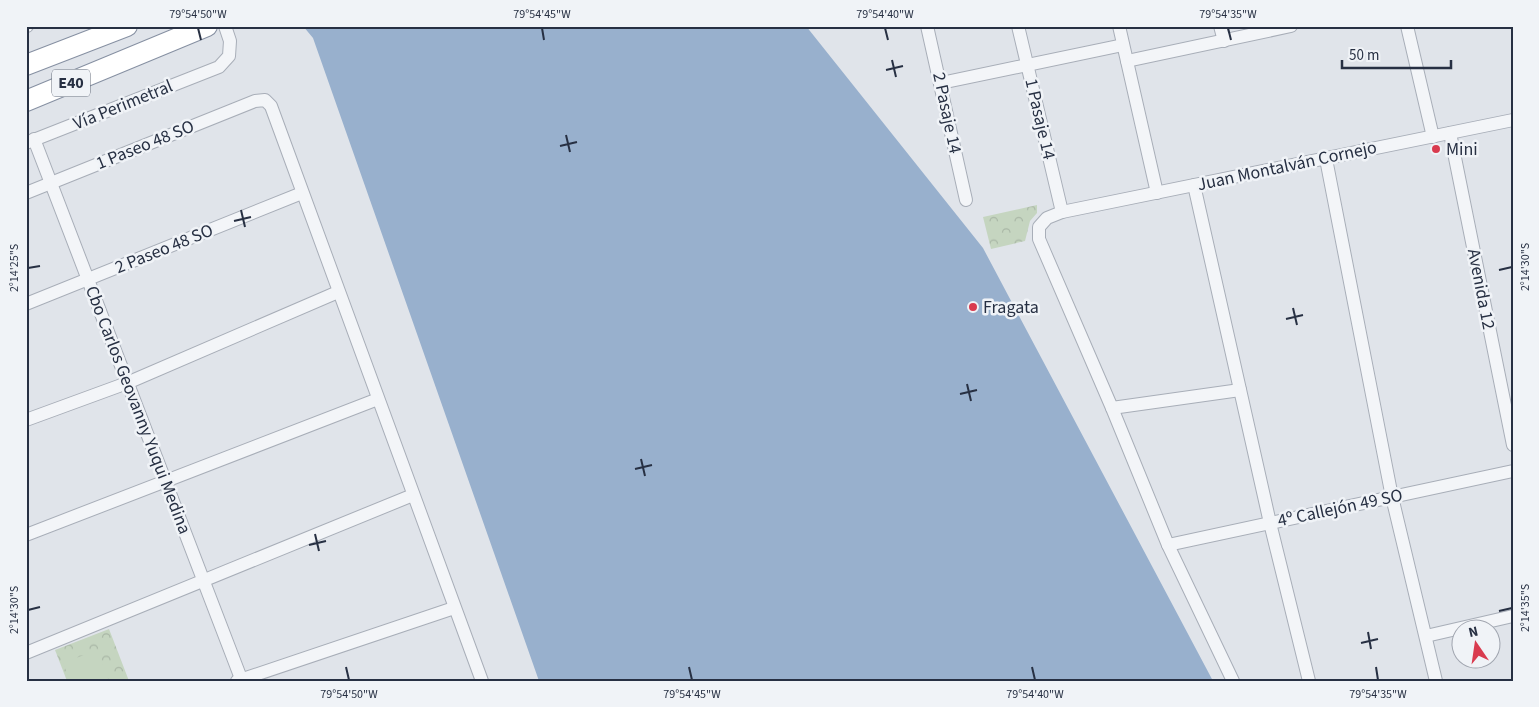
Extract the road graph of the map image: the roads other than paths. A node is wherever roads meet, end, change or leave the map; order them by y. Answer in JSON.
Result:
{"nodes":[{"id":1,"x":126,"y":26,"type":"edge"},
{"id":2,"x":206,"y":26,"type":"edge"},
{"id":3,"x":225,"y":26,"type":"edge"},
{"id":4,"x":927,"y":26,"type":"edge"},
{"id":5,"x":1018,"y":26,"type":"edge"},
{"id":6,"x":1119,"y":26,"type":"edge"},
{"id":7,"x":1220,"y":26,"type":"edge"},
{"id":8,"x":1291,"y":26,"type":"edge"},
{"id":9,"x":1406,"y":26,"type":"edge"},
{"id":10,"x":1224,"y":41,"type":"junction"},
{"id":11,"x":1123,"y":45,"type":"junction"},
{"id":12,"x":1127,"y":61,"type":"junction"},
{"id":13,"x":26,"y":64,"type":"edge"},
{"id":14,"x":1028,"y":66,"type":"junction"},
{"id":15,"x":941,"y":83,"type":"junction"},
{"id":16,"x":26,"y":101,"type":"edge"},
{"id":17,"x":1513,"y":120,"type":"edge"},
{"id":18,"x":1450,"y":133,"type":"junction"},
{"id":19,"x":1433,"y":137,"type":"junction"},
{"id":20,"x":30,"y":141,"type":"edge"},
{"id":21,"x":1326,"y":158,"type":"junction"},
{"id":22,"x":51,"y":184,"type":"junction"},
{"id":23,"x":1194,"y":186,"type":"junction"},
{"id":24,"x":26,"y":193,"type":"edge"},
{"id":25,"x":302,"y":193,"type":"junction"},
{"id":26,"x":1157,"y":193,"type":"junction"},
{"id":27,"x":966,"y":200,"type":"dead end"},
{"id":28,"x":1062,"y":212,"type":"junction"},
{"id":29,"x":88,"y":280,"type":"junction"},
{"id":30,"x":338,"y":292,"type":"junction"},
{"id":31,"x":26,"y":304,"type":"edge"},
{"id":32,"x":127,"y":383,"type":"junction"},
{"id":33,"x":1240,"y":390,"type":"junction"},
{"id":34,"x":378,"y":399,"type":"junction"},
{"id":35,"x":1112,"y":408,"type":"junction"},
{"id":36,"x":26,"y":420,"type":"edge"},
{"id":37,"x":1513,"y":445,"type":"edge"},
{"id":38,"x":1513,"y":471,"type":"edge"},
{"id":39,"x":165,"y":480,"type":"junction"},
{"id":40,"x":413,"y":495,"type":"junction"},
{"id":41,"x":1392,"y":497,"type":"junction"},
{"id":42,"x":1270,"y":523,"type":"junction"},
{"id":43,"x":26,"y":535,"type":"edge"},
{"id":44,"x":1168,"y":545,"type":"junction"},
{"id":45,"x":204,"y":580,"type":"junction"},
{"id":46,"x":454,"y":608,"type":"junction"},
{"id":47,"x":1513,"y":616,"type":"edge"},
{"id":48,"x":1426,"y":636,"type":"junction"},
{"id":49,"x":26,"y":653,"type":"edge"},
{"id":50,"x":240,"y":680,"type":"edge"},
{"id":51,"x":482,"y":681,"type":"edge"},
{"id":52,"x":1233,"y":681,"type":"edge"},
{"id":53,"x":1309,"y":681,"type":"edge"},
{"id":54,"x":1436,"y":681,"type":"edge"}],
"edges":[{"from":1,"to":13,"type":"highway","number":"E40"},
{"from":2,"to":16,"type":"highway","number":"E40"},
{"from":3,"to":20,"type":"street","name":"Vía Perimetral"},
{"from":4,"to":15,"type":"street","name":"2 Pasaje 14"},
{"from":5,"to":14,"type":"street","name":"1 Pasaje 14"},
{"from":6,"to":11,"type":"street"},
{"from":7,"to":10,"type":"street"},
{"from":8,"to":10,"type":"street"},
{"from":9,"to":19,"type":"street"},
{"from":10,"to":12,"type":"street"},
{"from":11,"to":12,"type":"street"},
{"from":11,"to":14,"type":"street"},
{"from":12,"to":26,"type":"street"},
{"from":14,"to":15,"type":"street"},
{"from":14,"to":28,"type":"street","name":"1 Pasaje 14"},
{"from":15,"to":27,"type":"street","name":"2 Pasaje 14"},
{"from":17,"to":18,"type":"street","name":"Juan Montalván Cornejo"},
{"from":18,"to":19,"type":"street","name":"Juan Montalván Cornejo"},
{"from":18,"to":37,"type":"street","name":"Avenida 12"},
{"from":19,"to":21,"type":"street","name":"Juan Montalván Cornejo"},
{"from":20,"to":22,"type":"street","name":"Cbo Carlos Geovanny Yuqui Medina"},
{"from":21,"to":23,"type":"street","name":"Juan Montalván Cornejo"},
{"from":21,"to":41,"type":"street"},
{"from":22,"to":24,"type":"street","name":"1 Paseo 48 SO"},
{"from":22,"to":25,"type":"street","name":"1 Paseo 48 SO"},
{"from":22,"to":29,"type":"street","name":"Cbo Carlos Geovanny Yuqui Medina"},
{"from":23,"to":26,"type":"street","name":"Juan Montalván Cornejo"},
{"from":23,"to":33,"type":"street"},
{"from":25,"to":29,"type":"street","name":"2 Paseo 48 SO"},
{"from":25,"to":30,"type":"street"},
{"from":26,"to":28,"type":"street","name":"Juan Montalván Cornejo"},
{"from":28,"to":35,"type":"street","name":"Juan Montalván Cornejo"},
{"from":29,"to":31,"type":"street","name":"2 Paseo 48 SO"},
{"from":29,"to":32,"type":"street","name":"Cbo Carlos Geovanny Yuqui Medina"},
{"from":30,"to":32,"type":"street"},
{"from":30,"to":34,"type":"street"},
{"from":32,"to":36,"type":"street"},
{"from":32,"to":39,"type":"street","name":"Cbo Carlos Geovanny Yuqui Medina"},
{"from":33,"to":35,"type":"street"},
{"from":33,"to":42,"type":"street"},
{"from":34,"to":39,"type":"street"},
{"from":34,"to":40,"type":"street"},
{"from":35,"to":44,"type":"street"},
{"from":38,"to":41,"type":"street","name":"4º Callejón 49 SO"},
{"from":39,"to":43,"type":"street"},
{"from":39,"to":45,"type":"street","name":"Cbo Carlos Geovanny Yuqui Medina"},
{"from":40,"to":45,"type":"street"},
{"from":40,"to":46,"type":"street"},
{"from":41,"to":42,"type":"street","name":"4º Callejón 49 SO"},
{"from":41,"to":48,"type":"street"},
{"from":42,"to":44,"type":"street","name":"4º Callejón 49 SO"},
{"from":42,"to":53,"type":"street"},
{"from":44,"to":52,"type":"street"},
{"from":45,"to":49,"type":"street"},
{"from":45,"to":50,"type":"street","name":"Cbo Carlos Geovanny Yuqui Medina"},
{"from":46,"to":50,"type":"street"},
{"from":46,"to":51,"type":"street"},
{"from":47,"to":48,"type":"street"},
{"from":48,"to":54,"type":"street"}]}
